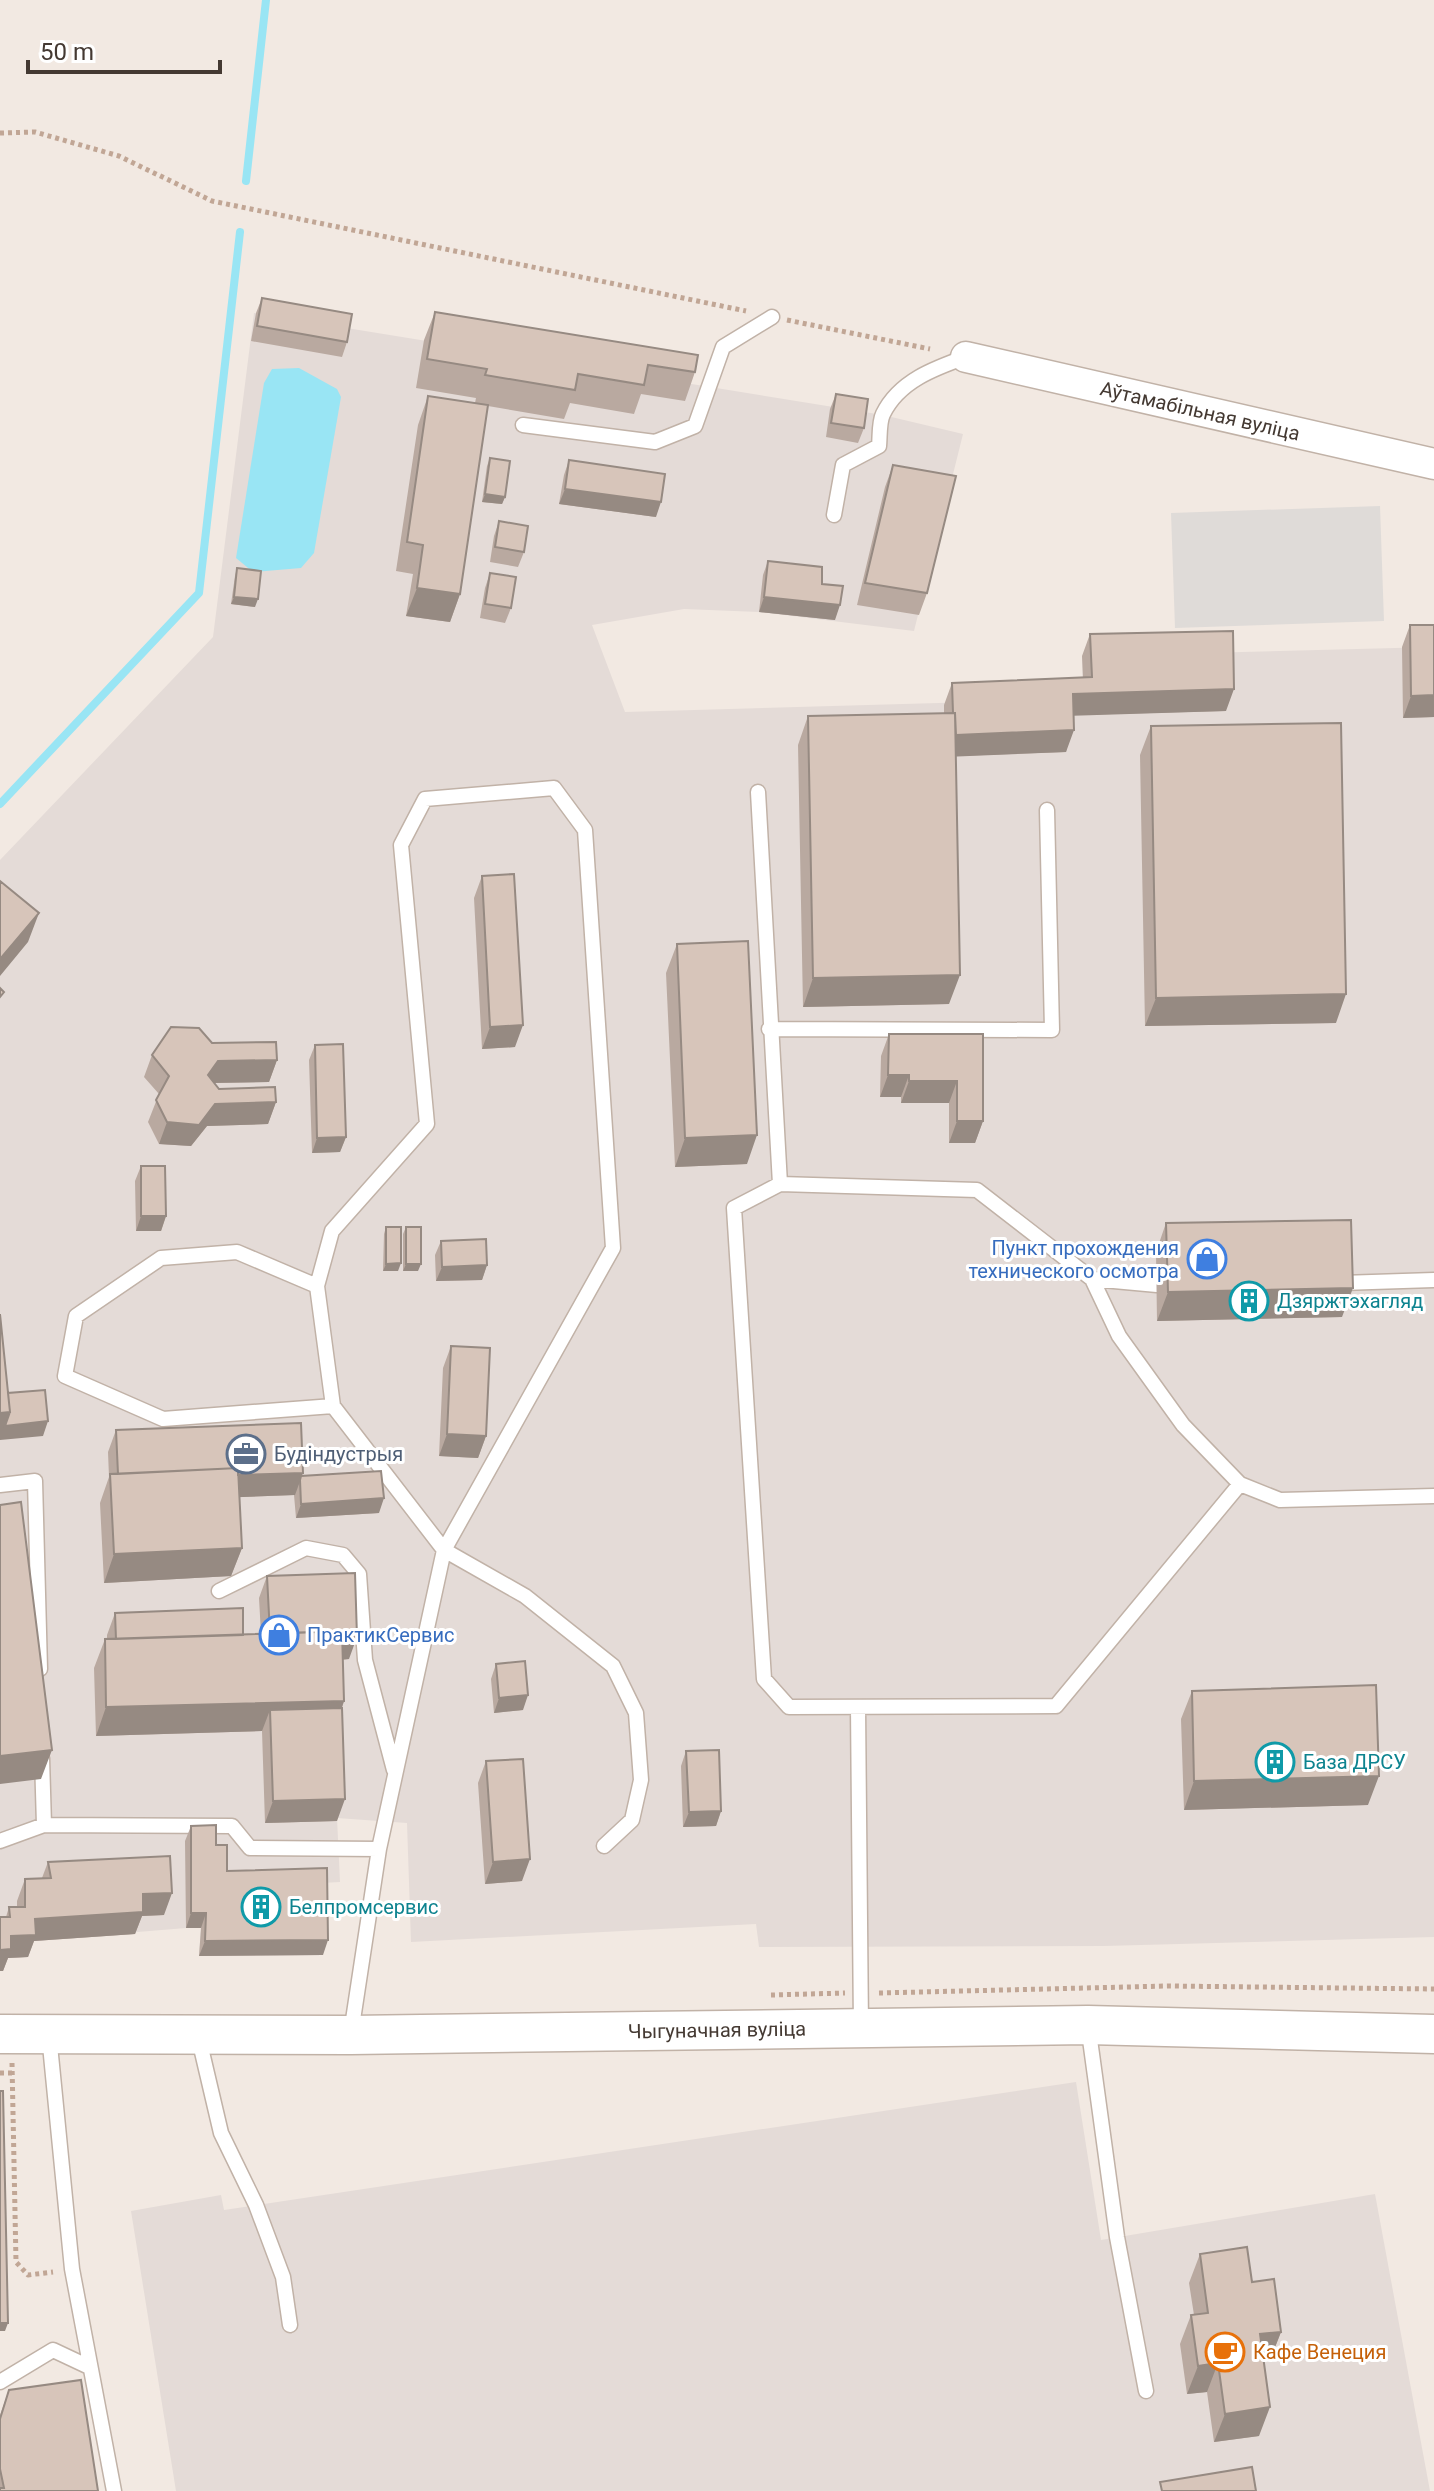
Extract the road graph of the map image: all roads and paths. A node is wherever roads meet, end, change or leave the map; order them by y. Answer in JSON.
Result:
{"nodes":[{"id":1,"x":0,"y":133,"type":"edge"},
{"id":2,"x":772,"y":317,"type":"junction"},
{"id":3,"x":966,"y":357,"type":"junction"},
{"id":4,"x":523,"y":425,"type":"dead end"},
{"id":5,"x":1434,"y":464,"type":"edge"},
{"id":6,"x":834,"y":515,"type":"dead end"},
{"id":7,"x":758,"y":792,"type":"dead end"},
{"id":8,"x":1047,"y":810,"type":"dead end"},
{"id":9,"x":769,"y":1029,"type":"junction"},
{"id":10,"x":780,"y":1184,"type":"junction"},
{"id":11,"x":1092,"y":1279,"type":"junction"},
{"id":12,"x":1434,"y":1280,"type":"edge"},
{"id":13,"x":1341,"y":1283,"type":"edge"},
{"id":14,"x":1157,"y":1285,"type":"dead end"},
{"id":15,"x":317,"y":1286,"type":"junction"},
{"id":16,"x":333,"y":1406,"type":"junction"},
{"id":17,"x":1240,"y":1484,"type":"junction"},
{"id":18,"x":0,"y":1485,"type":"edge"},
{"id":19,"x":1434,"y":1496,"type":"edge"},
{"id":20,"x":444,"y":1550,"type":"junction"},
{"id":21,"x":219,"y":1591,"type":"dead end"},
{"id":22,"x":40,"y":1684,"type":"edge"},
{"id":23,"x":858,"y":1707,"type":"junction"},
{"id":24,"x":42,"y":1747,"type":"edge"},
{"id":25,"x":395,"y":1774,"type":"junction"},
{"id":26,"x":44,"y":1825,"type":"junction"},
{"id":27,"x":0,"y":1841,"type":"edge"},
{"id":28,"x":604,"y":1846,"type":"dead end"},
{"id":29,"x":379,"y":1849,"type":"junction"},
{"id":30,"x":1434,"y":1989,"type":"edge"},
{"id":31,"x":755,"y":1995,"type":"dead end"},
{"id":32,"x":861,"y":2011,"type":"junction"},
{"id":33,"x":1088,"y":2025,"type":"junction"},
{"id":34,"x":6,"y":2034,"type":"edge"},
{"id":35,"x":49,"y":2034,"type":"junction"},
{"id":36,"x":1434,"y":2034,"type":"edge"},
{"id":37,"x":198,"y":2035,"type":"junction"},
{"id":38,"x":351,"y":2035,"type":"junction"},
{"id":39,"x":0,"y":2073,"type":"edge"},
{"id":40,"x":12,"y":2073,"type":"junction"},
{"id":41,"x":72,"y":2269,"type":"junction"},
{"id":42,"x":290,"y":2325,"type":"dead end"},
{"id":43,"x":87,"y":2366,"type":"junction"},
{"id":44,"x":0,"y":2382,"type":"edge"},
{"id":45,"x":1146,"y":2391,"type":"dead end"},
{"id":46,"x":114,"y":2491,"type":"edge"}],
"edges":[{"from":1,"to":2,"type":"path"},
{"from":2,"to":3,"type":"path"},
{"from":2,"to":4,"type":"lane"},
{"from":3,"to":5,"type":"street","name":"Аўтамабільная вуліца"},
{"from":3,"to":6,"type":"lane"},
{"from":7,"to":9,"type":"lane"},
{"from":8,"to":9,"type":"lane"},
{"from":9,"to":10,"type":"lane"},
{"from":10,"to":11,"type":"lane"},
{"from":10,"to":23,"type":"lane"},
{"from":11,"to":14,"type":"lane"},
{"from":11,"to":17,"type":"lane"},
{"from":12,"to":13,"type":"lane"},
{"from":15,"to":16,"type":"lane"},
{"from":15,"to":16,"type":"lane"},
{"from":15,"to":20,"type":"lane"},
{"from":16,"to":20,"type":"lane"},
{"from":17,"to":19,"type":"lane"},
{"from":17,"to":23,"type":"lane"},
{"from":18,"to":22,"type":"lane"},
{"from":20,"to":25,"type":"lane"},
{"from":20,"to":28,"type":"lane"},
{"from":21,"to":25,"type":"lane"},
{"from":23,"to":32,"type":"lane"},
{"from":24,"to":26,"type":"lane"},
{"from":25,"to":29,"type":"lane"},
{"from":26,"to":27,"type":"lane"},
{"from":26,"to":29,"type":"lane"},
{"from":29,"to":38,"type":"lane"},
{"from":30,"to":32,"type":"path"},
{"from":31,"to":32,"type":"path"},
{"from":32,"to":33,"type":"street","name":"Чыгуначная вуліца"},
{"from":32,"to":38,"type":"street","name":"Чыгуначная вуліца"},
{"from":33,"to":36,"type":"street","name":"Чыгуначная вуліца"},
{"from":33,"to":45,"type":"lane"},
{"from":34,"to":35,"type":"street","name":"Чыгуначная вуліца"},
{"from":34,"to":40,"type":"path"},
{"from":35,"to":37,"type":"street","name":"Чыгуначная вуліца"},
{"from":35,"to":41,"type":"lane"},
{"from":37,"to":38,"type":"street","name":"Чыгуначная вуліца"},
{"from":37,"to":42,"type":"lane"},
{"from":39,"to":40,"type":"path"},
{"from":40,"to":41,"type":"path"},
{"from":41,"to":43,"type":"lane"},
{"from":43,"to":44,"type":"lane"},
{"from":43,"to":46,"type":"lane"}]}
